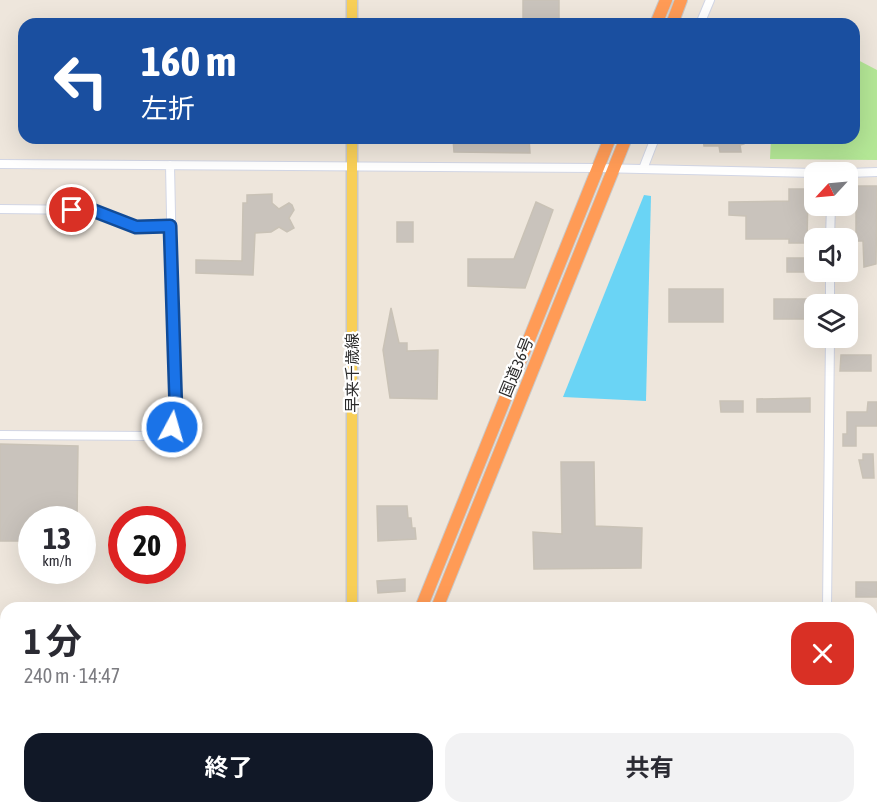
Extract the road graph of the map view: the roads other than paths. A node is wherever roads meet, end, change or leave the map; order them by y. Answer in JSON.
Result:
{"nodes":[{"id":1,"x":352,"y":0,"type":"edge"},
{"id":2,"x":666,"y":0,"type":"edge"},
{"id":3,"x":681,"y":0,"type":"edge"},
{"id":4,"x":710,"y":0,"type":"edge"},
{"id":5,"x":352,"y":18,"type":"edge"},
{"id":6,"x":658,"y":18,"type":"edge"},
{"id":7,"x":674,"y":18,"type":"edge"},
{"id":8,"x":702,"y":18,"type":"edge"},
{"id":9,"x":352,"y":144,"type":"edge"},
{"id":10,"x":607,"y":144,"type":"edge"},
{"id":11,"x":624,"y":144,"type":"edge"},
{"id":12,"x":653,"y":144,"type":"edge"},
{"id":13,"x":0,"y":164,"type":"edge"},
{"id":14,"x":170,"y":165,"type":"junction"},
{"id":15,"x":352,"y":166,"type":"junction"},
{"id":16,"x":597,"y":168,"type":"junction"},
{"id":17,"x":614,"y":169,"type":"junction"},
{"id":18,"x":643,"y":169,"type":"junction"},
{"id":19,"x":877,"y":172,"type":"edge"},
{"id":20,"x":804,"y":173,"type":"edge"},
{"id":21,"x":858,"y":173,"type":"edge"},
{"id":22,"x":0,"y":210,"type":"edge"},
{"id":23,"x":170,"y":226,"type":"junction"},
{"id":24,"x":830,"y":348,"type":"edge"},
{"id":25,"x":0,"y":435,"type":"edge"},
{"id":26,"x":351,"y":602,"type":"edge"},
{"id":27,"x":423,"y":602,"type":"edge"},
{"id":28,"x":439,"y":602,"type":"edge"},
{"id":29,"x":827,"y":602,"type":"edge"}],
"edges":[{"from":1,"to":5,"type":"main road"},
{"from":2,"to":6,"type":"highway"},
{"from":3,"to":7,"type":"highway"},
{"from":4,"to":8,"type":"street"},
{"from":9,"to":15,"type":"main road","name":"早来千歳線"},
{"from":10,"to":16,"type":"highway","name":"国道36号"},
{"from":11,"to":17,"type":"highway","name":"国道36号"},
{"from":12,"to":18,"type":"street"},
{"from":13,"to":14,"type":"street"},
{"from":14,"to":15,"type":"street"},
{"from":14,"to":23,"type":"street"},
{"from":15,"to":16,"type":"street"},
{"from":15,"to":26,"type":"main road","name":"早来千歳線"},
{"from":16,"to":17,"type":"street"},
{"from":16,"to":27,"type":"highway","name":"国道36号"},
{"from":17,"to":18,"type":"street"},
{"from":17,"to":28,"type":"highway","name":"国道36号"},
{"from":18,"to":20,"type":"street"},
{"from":19,"to":21,"type":"street"},
{"from":22,"to":23,"type":"street"},
{"from":23,"to":25,"type":"street"},
{"from":24,"to":29,"type":"street"}]}
